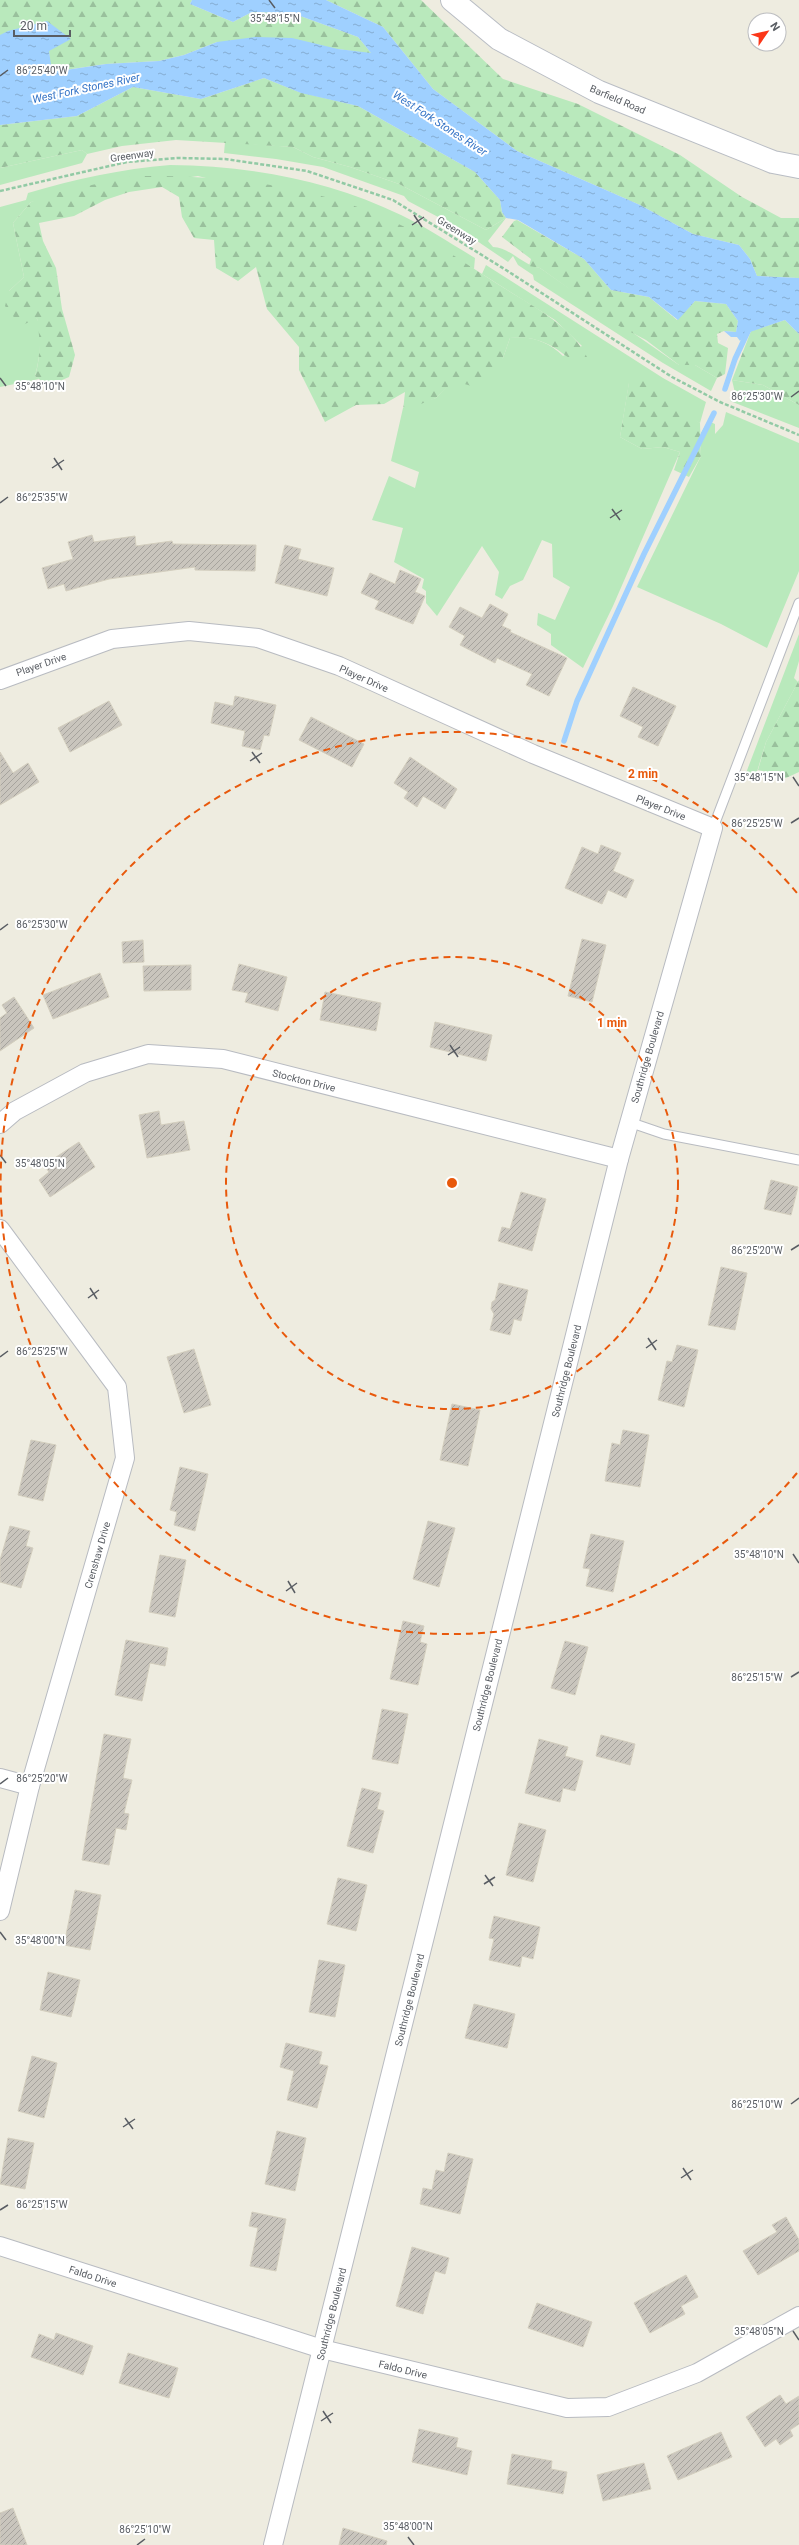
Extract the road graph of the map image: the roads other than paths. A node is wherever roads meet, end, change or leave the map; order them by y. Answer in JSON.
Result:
{"nodes":[{"id":1,"x":452,"y":0,"type":"edge"},
{"id":2,"x":799,"y":168,"type":"edge"},
{"id":3,"x":799,"y":603,"type":"edge"},
{"id":4,"x":0,"y":680,"type":"edge"},
{"id":5,"x":713,"y":828,"type":"junction"},
{"id":6,"x":629,"y":1122,"type":"junction"},
{"id":7,"x":0,"y":1124,"type":"edge"},
{"id":8,"x":619,"y":1159,"type":"junction"},
{"id":9,"x":799,"y":1160,"type":"edge"},
{"id":10,"x":0,"y":1229,"type":"edge"},
{"id":11,"x":0,"y":1778,"type":"edge"},
{"id":12,"x":30,"y":1786,"type":"junction"},
{"id":13,"x":0,"y":1911,"type":"edge"},
{"id":14,"x":0,"y":2246,"type":"edge"},
{"id":15,"x":799,"y":2316,"type":"edge"},
{"id":16,"x":322,"y":2349,"type":"junction"},
{"id":17,"x":273,"y":2545,"type":"edge"}],
"edges":[{"from":1,"to":2,"type":"street","name":"Barfield Road"},
{"from":3,"to":5,"type":"lane"},
{"from":4,"to":5,"type":"street","name":"Player Drive"},
{"from":5,"to":6,"type":"street","name":"Southridge Boulevard"},
{"from":6,"to":8,"type":"street","name":"Southridge Boulevard"},
{"from":6,"to":9,"type":"lane"},
{"from":7,"to":8,"type":"street","name":"Stockton Drive"},
{"from":8,"to":16,"type":"street","name":"Southridge Boulevard"},
{"from":10,"to":12,"type":"street","name":"Crenshaw Drive"},
{"from":11,"to":12,"type":"street"},
{"from":12,"to":13,"type":"street","name":"Crenshaw Drive"},
{"from":14,"to":16,"type":"street","name":"Faldo Drive"},
{"from":15,"to":16,"type":"street","name":"Faldo Drive"},
{"from":16,"to":17,"type":"street","name":"Southridge Boulevard"}]}
